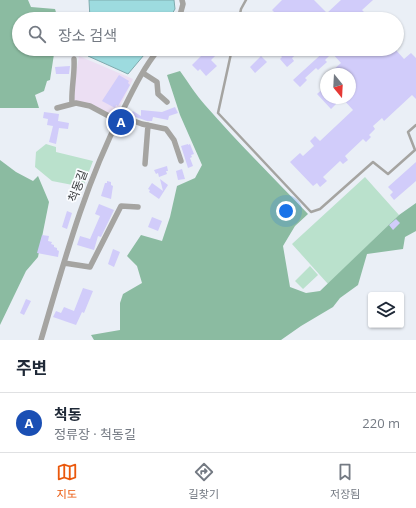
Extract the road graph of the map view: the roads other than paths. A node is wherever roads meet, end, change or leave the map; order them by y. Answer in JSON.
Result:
{"nodes":[{"id":1,"x":182,"y":0,"type":"edge"},
{"id":2,"x":246,"y":0,"type":"edge"},
{"id":3,"x":181,"y":12,"type":"edge"},
{"id":4,"x":240,"y":12,"type":"edge"},
{"id":5,"x":155,"y":56,"type":"edge"},
{"id":6,"x":230,"y":56,"type":"edge"},
{"id":7,"x":74,"y":59,"type":"dead end"},
{"id":8,"x":144,"y":73,"type":"junction"},
{"id":9,"x":167,"y":102,"type":"dead end"},
{"id":10,"x":72,"y":104,"type":"junction"},
{"id":11,"x":57,"y":108,"type":"dead end"},
{"id":12,"x":119,"y":118,"type":"junction"},
{"id":13,"x":416,"y":125,"type":"edge"},
{"id":14,"x":148,"y":126,"type":"junction"},
{"id":15,"x":181,"y":162,"type":"dead end"},
{"id":16,"x":145,"y":164,"type":"dead end"},
{"id":17,"x":138,"y":207,"type":"dead end"},
{"id":18,"x":64,"y":263,"type":"junction"},
{"id":19,"x":41,"y":340,"type":"edge"}],
"edges":[{"from":1,"to":3,"type":"street"},
{"from":2,"to":4,"type":"lane"},
{"from":5,"to":8,"type":"street","name":"척동길"},
{"from":6,"to":13,"type":"lane"},
{"from":7,"to":10,"type":"street"},
{"from":8,"to":9,"type":"street"},
{"from":8,"to":12,"type":"street","name":"척동길"},
{"from":10,"to":11,"type":"street"},
{"from":10,"to":12,"type":"street"},
{"from":12,"to":14,"type":"street"},
{"from":12,"to":18,"type":"street","name":"척동길"},
{"from":14,"to":15,"type":"street"},
{"from":14,"to":16,"type":"street"},
{"from":17,"to":18,"type":"street"},
{"from":18,"to":19,"type":"street","name":"척동길"}]}
